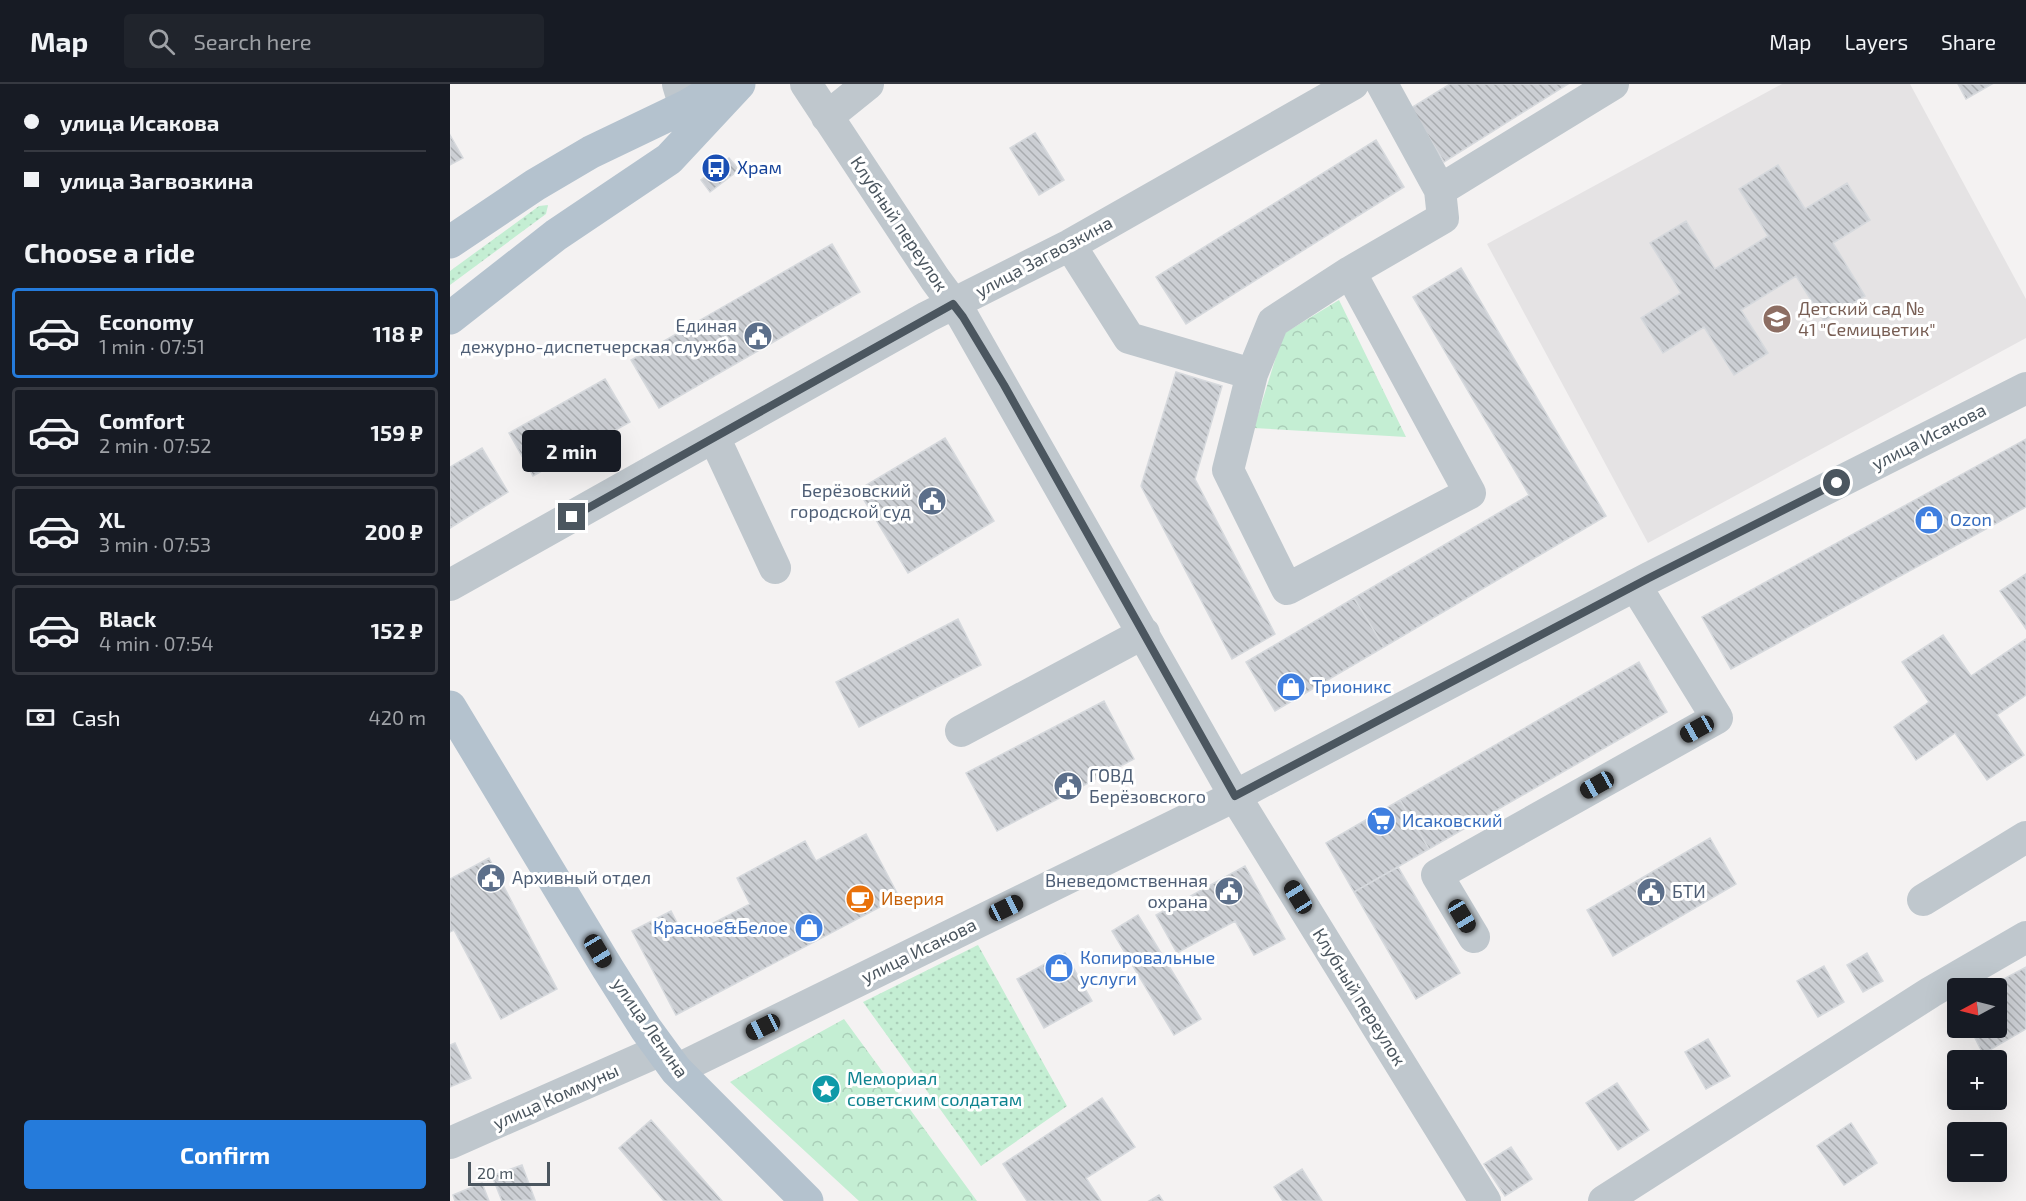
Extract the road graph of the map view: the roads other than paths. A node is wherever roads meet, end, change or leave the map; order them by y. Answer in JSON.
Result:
{"nodes":[{"id":1,"x":723,"y":84,"type":"edge"},
{"id":2,"x":739,"y":84,"type":"edge"},
{"id":3,"x":806,"y":84,"type":"edge"},
{"id":4,"x":868,"y":84,"type":"edge"},
{"id":5,"x":1353,"y":84,"type":"edge"},
{"id":6,"x":1382,"y":84,"type":"edge"},
{"id":7,"x":1613,"y":84,"type":"edge"},
{"id":8,"x":682,"y":95,"type":"edge"},
{"id":9,"x":827,"y":117,"type":"junction"},
{"id":10,"x":535,"y":185,"type":"junction"},
{"id":11,"x":1440,"y":190,"type":"junction"},
{"id":12,"x":556,"y":235,"type":"junction"},
{"id":13,"x":450,"y":242,"type":"edge"},
{"id":14,"x":1070,"y":245,"type":"junction"},
{"id":15,"x":1350,"y":272,"type":"junction"},
{"id":16,"x":953,"y":304,"type":"junction"},
{"id":17,"x":450,"y":318,"type":"edge"},
{"id":18,"x":1252,"y":374,"type":"junction"},
{"id":19,"x":2026,"y":388,"type":"edge"},
{"id":20,"x":714,"y":437,"type":"junction"},
{"id":21,"x":775,"y":568,"type":"dead end"},
{"id":22,"x":450,"y":585,"type":"edge"},
{"id":23,"x":1635,"y":585,"type":"junction"},
{"id":24,"x":1144,"y":633,"type":"junction"},
{"id":25,"x":450,"y":707,"type":"edge"},
{"id":26,"x":961,"y":730,"type":"dead end"},
{"id":27,"x":1235,"y":796,"type":"junction"},
{"id":28,"x":2026,"y":837,"type":"edge"},
{"id":29,"x":1923,"y":900,"type":"dead end"},
{"id":30,"x":1474,"y":937,"type":"dead end"},
{"id":31,"x":2026,"y":937,"type":"edge"},
{"id":32,"x":668,"y":1060,"type":"junction"},
{"id":33,"x":450,"y":1143,"type":"edge"},
{"id":34,"x":807,"y":1201,"type":"edge"},
{"id":35,"x":1485,"y":1201,"type":"edge"},
{"id":36,"x":1604,"y":1201,"type":"edge"}],
"edges":[{"from":1,"to":8,"type":"main road"},
{"from":2,"to":12,"type":"main road"},
{"from":3,"to":9,"type":"street","name":"Клубный переулок"},
{"from":4,"to":9,"type":"street"},
{"from":5,"to":14,"type":"street","name":"улица Загвозкина"},
{"from":6,"to":11,"type":"street"},
{"from":7,"to":11,"type":"street"},
{"from":8,"to":10,"type":"main road"},
{"from":9,"to":16,"type":"street","name":"Клубный переулок"},
{"from":10,"to":12,"type":"main road"},
{"from":10,"to":13,"type":"main road"},
{"from":11,"to":15,"type":"street"},
{"from":12,"to":17,"type":"main road"},
{"from":14,"to":16,"type":"street","name":"улица Загвозкина"},
{"from":14,"to":18,"type":"street"},
{"from":15,"to":18,"type":"street"},
{"from":15,"to":18,"type":"street"},
{"from":16,"to":20,"type":"street","name":"улица Загвозкина"},
{"from":16,"to":24,"type":"street","name":"Клубный переулок"},
{"from":19,"to":23,"type":"street","name":"улица Исакова"},
{"from":20,"to":21,"type":"street"},
{"from":20,"to":22,"type":"street","name":"улица Загвозкина"},
{"from":23,"to":27,"type":"street","name":"улица Исакова"},
{"from":23,"to":30,"type":"street"},
{"from":24,"to":26,"type":"street"},
{"from":24,"to":27,"type":"street","name":"Клубный переулок"},
{"from":25,"to":32,"type":"main road","name":"улица Ленина"},
{"from":27,"to":32,"type":"street","name":"улица Исакова"},
{"from":27,"to":35,"type":"street","name":"Клубный переулок"},
{"from":28,"to":29,"type":"street"},
{"from":31,"to":36,"type":"street"},
{"from":32,"to":33,"type":"street","name":"улица Коммуны"},
{"from":32,"to":34,"type":"main road","name":"улица Ленина"}]}
